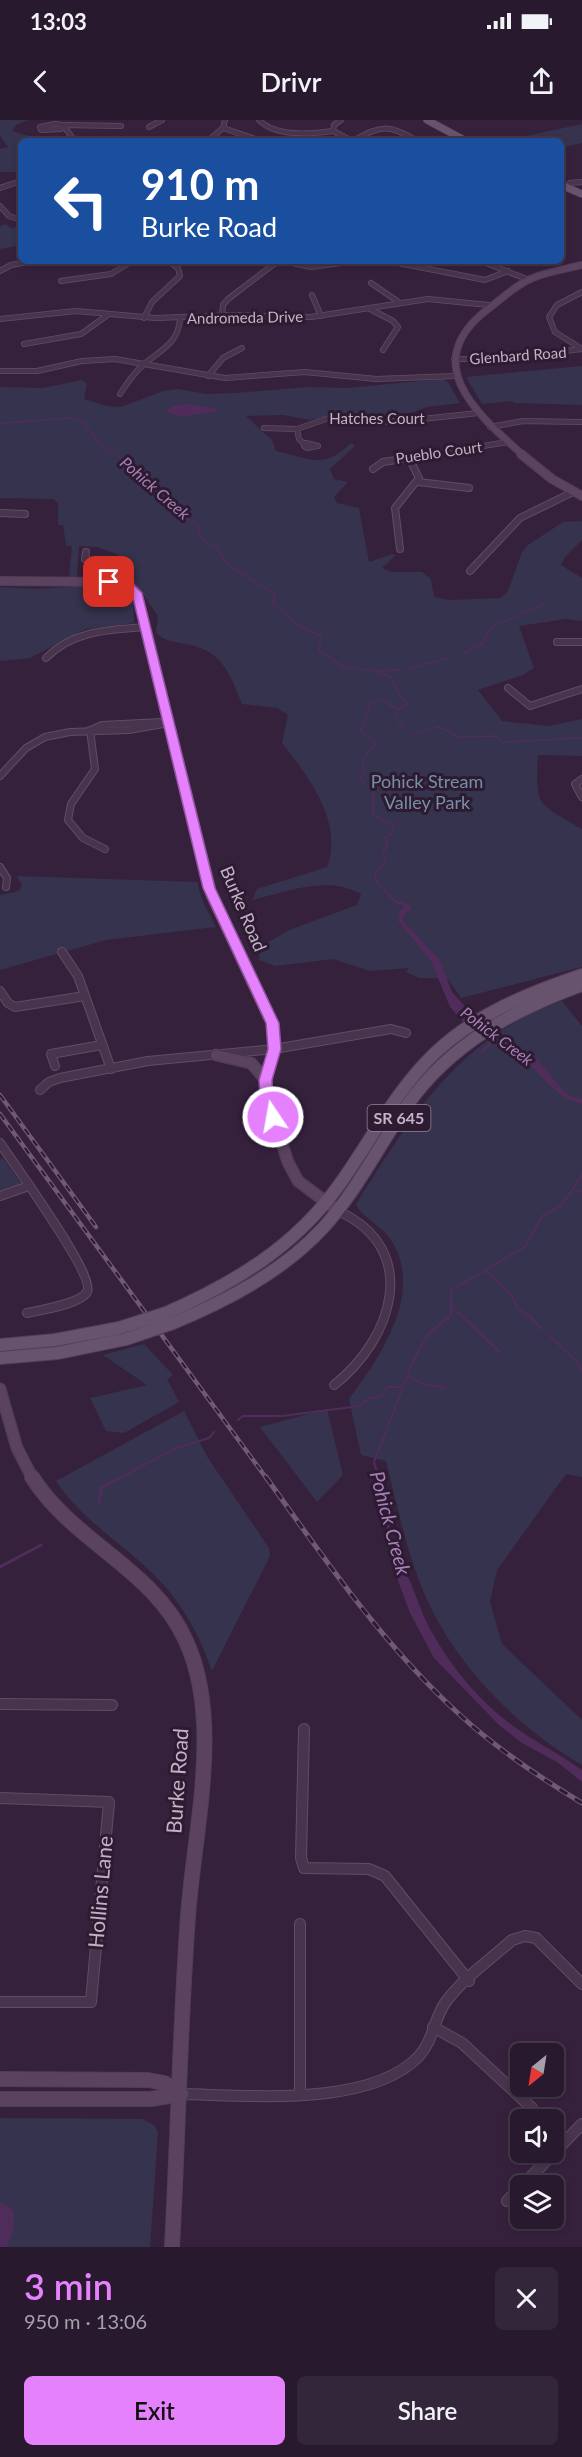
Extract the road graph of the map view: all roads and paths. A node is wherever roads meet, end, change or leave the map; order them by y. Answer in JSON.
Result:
{"nodes":[{"id":1,"x":80,"y":120,"type":"edge"},
{"id":2,"x":162,"y":120,"type":"edge"},
{"id":3,"x":225,"y":120,"type":"edge"},
{"id":4,"x":259,"y":120,"type":"edge"},
{"id":5,"x":339,"y":120,"type":"edge"},
{"id":6,"x":427,"y":120,"type":"edge"},
{"id":7,"x":436,"y":120,"type":"edge"},
{"id":8,"x":63,"y":125,"type":"junction"},
{"id":9,"x":121,"y":126,"type":"dead end"},
{"id":10,"x":149,"y":127,"type":"dead end"},
{"id":11,"x":223,"y":128,"type":"junction"},
{"id":12,"x":333,"y":131,"type":"junction"},
{"id":13,"x":73,"y":138,"type":"edge"},
{"id":14,"x":211,"y":138,"type":"edge"},
{"id":15,"x":252,"y":138,"type":"edge"},
{"id":16,"x":346,"y":138,"type":"edge"},
{"id":17,"x":358,"y":138,"type":"edge"},
{"id":18,"x":411,"y":138,"type":"edge"},
{"id":19,"x":460,"y":138,"type":"edge"},
{"id":20,"x":469,"y":138,"type":"edge"},
{"id":21,"x":18,"y":182,"type":"edge"},
{"id":22,"x":582,"y":182,"type":"edge"},
{"id":23,"x":12,"y":183,"type":"junction"},
{"id":24,"x":570,"y":183,"type":"dead end"},
{"id":25,"x":18,"y":186,"type":"edge"},
{"id":26,"x":564,"y":186,"type":"edge"},
{"id":27,"x":0,"y":189,"type":"edge"},
{"id":28,"x":564,"y":191,"type":"edge"},
{"id":29,"x":582,"y":194,"type":"edge"},
{"id":30,"x":582,"y":198,"type":"edge"},
{"id":31,"x":1,"y":208,"type":"edge"},
{"id":32,"x":18,"y":219,"type":"edge"},
{"id":33,"x":582,"y":263,"type":"edge"},
{"id":34,"x":18,"y":264,"type":"edge"},
{"id":35,"x":127,"y":264,"type":"edge"},
{"id":36,"x":172,"y":264,"type":"edge"},
{"id":37,"x":276,"y":264,"type":"edge"},
{"id":38,"x":296,"y":264,"type":"edge"},
{"id":39,"x":334,"y":264,"type":"edge"},
{"id":40,"x":403,"y":264,"type":"edge"},
{"id":41,"x":488,"y":264,"type":"edge"},
{"id":42,"x":0,"y":271,"type":"edge"},
{"id":43,"x":508,"y":272,"type":"junction"},
{"id":44,"x":526,"y":279,"type":"junction"},
{"id":45,"x":61,"y":281,"type":"dead end"},
{"id":46,"x":371,"y":283,"type":"dead end"},
{"id":47,"x":582,"y":292,"type":"edge"},
{"id":48,"x":312,"y":296,"type":"dead end"},
{"id":49,"x":400,"y":303,"type":"junction"},
{"id":50,"x":489,"y":305,"type":"junction"},
{"id":51,"x":370,"y":309,"type":"junction"},
{"id":52,"x":109,"y":314,"type":"junction"},
{"id":53,"x":222,"y":316,"type":"junction"},
{"id":54,"x":321,"y":316,"type":"junction"},
{"id":55,"x":144,"y":318,"type":"junction"},
{"id":56,"x":180,"y":318,"type":"junction"},
{"id":57,"x":0,"y":319,"type":"edge"},
{"id":58,"x":24,"y":344,"type":"dead end"},
{"id":59,"x":242,"y":348,"type":"dead end"},
{"id":60,"x":582,"y":349,"type":"edge"},
{"id":61,"x":382,"y":350,"type":"dead end"},
{"id":62,"x":454,"y":360,"type":"junction"},
{"id":63,"x":146,"y":363,"type":"junction"},
{"id":64,"x":0,"y":371,"type":"edge"},
{"id":65,"x":208,"y":376,"type":"junction"},
{"id":66,"x":455,"y":376,"type":"junction"},
{"id":67,"x":120,"y":394,"type":"dead end"},
{"id":68,"x":478,"y":413,"type":"junction"},
{"id":69,"x":582,"y":422,"type":"edge"},
{"id":70,"x":490,"y":427,"type":"junction"},
{"id":71,"x":264,"y":428,"type":"dead end"},
{"id":72,"x":297,"y":429,"type":"junction"},
{"id":73,"x":508,"y":442,"type":"junction"},
{"id":74,"x":304,"y":444,"type":"dead end"},
{"id":75,"x":409,"y":458,"type":"junction"},
{"id":76,"x":372,"y":469,"type":"dead end"},
{"id":77,"x":418,"y":482,"type":"junction"},
{"id":78,"x":469,"y":488,"type":"dead end"},
{"id":79,"x":573,"y":492,"type":"junction"},
{"id":80,"x":582,"y":496,"type":"edge"},
{"id":81,"x":0,"y":513,"type":"edge"},
{"id":82,"x":25,"y":514,"type":"dead end"},
{"id":83,"x":400,"y":549,"type":"dead end"},
{"id":84,"x":86,"y":552,"type":"dead end"},
{"id":85,"x":470,"y":571,"type":"dead end"},
{"id":86,"x":0,"y":581,"type":"edge"},
{"id":87,"x":99,"y":582,"type":"junction"},
{"id":88,"x":146,"y":627,"type":"junction"},
{"id":89,"x":557,"y":642,"type":"dead end"},
{"id":90,"x":582,"y":642,"type":"edge"},
{"id":91,"x":46,"y":658,"type":"dead end"},
{"id":92,"x":508,"y":688,"type":"dead end"},
{"id":93,"x":582,"y":689,"type":"edge"},
{"id":94,"x":169,"y":723,"type":"junction"},
{"id":95,"x":90,"y":730,"type":"junction"},
{"id":96,"x":0,"y":776,"type":"edge"},
{"id":97,"x":582,"y":779,"type":"edge"},
{"id":98,"x":582,"y":797,"type":"edge"},
{"id":99,"x":105,"y":849,"type":"dead end"},
{"id":100,"x":0,"y":867,"type":"edge"},
{"id":101,"x":6,"y":887,"type":"dead end"},
{"id":102,"x":62,"y":952,"type":"dead end"},
{"id":103,"x":582,"y":975,"type":"edge"},
{"id":104,"x":577,"y":987,"type":"edge"},
{"id":105,"x":0,"y":991,"type":"edge"},
{"id":106,"x":85,"y":996,"type":"junction"},
{"id":107,"x":406,"y":1032,"type":"dead end"},
{"id":108,"x":102,"y":1045,"type":"junction"},
{"id":109,"x":274,"y":1049,"type":"junction"},
{"id":110,"x":216,"y":1055,"type":"junction"},
{"id":111,"x":55,"y":1066,"type":"dead end"},
{"id":112,"x":111,"y":1069,"type":"junction"},
{"id":113,"x":266,"y":1080,"type":"junction"},
{"id":114,"x":40,"y":1090,"type":"dead end"},
{"id":115,"x":0,"y":1143,"type":"edge"},
{"id":116,"x":29,"y":1186,"type":"junction"},
{"id":117,"x":0,"y":1196,"type":"edge"},
{"id":118,"x":326,"y":1203,"type":"junction"},
{"id":119,"x":338,"y":1211,"type":"junction"},
{"id":120,"x":27,"y":1313,"type":"dead end"},
{"id":121,"x":170,"y":1318,"type":"junction"},
{"id":122,"x":122,"y":1333,"type":"junction"},
{"id":123,"x":0,"y":1345,"type":"edge"},
{"id":124,"x":0,"y":1358,"type":"edge"},
{"id":125,"x":334,"y":1385,"type":"dead end"},
{"id":126,"x":0,"y":1389,"type":"edge"},
{"id":127,"x":0,"y":1704,"type":"edge"},
{"id":128,"x":112,"y":1705,"type":"dead end"},
{"id":129,"x":304,"y":1729,"type":"dead end"},
{"id":130,"x":0,"y":1798,"type":"edge"},
{"id":131,"x":300,"y":1924,"type":"dead end"},
{"id":132,"x":469,"y":1981,"type":"junction"},
{"id":133,"x":582,"y":1984,"type":"edge"},
{"id":134,"x":0,"y":2002,"type":"edge"},
{"id":135,"x":433,"y":2027,"type":"junction"},
{"id":136,"x":0,"y":2079,"type":"edge"},
{"id":137,"x":300,"y":2093,"type":"junction"},
{"id":138,"x":181,"y":2094,"type":"junction"},
{"id":139,"x":0,"y":2099,"type":"edge"},
{"id":140,"x":532,"y":2108,"type":"dead end"},
{"id":141,"x":582,"y":2124,"type":"edge"},
{"id":142,"x":532,"y":2175,"type":"edge"},
{"id":143,"x":510,"y":2198,"type":"edge"},
{"id":144,"x":507,"y":2201,"type":"dead end"},
{"id":145,"x":171,"y":2247,"type":"edge"}],
"edges":[{"from":1,"to":8,"type":"street"},
{"from":1,"to":9,"type":"street"},
{"from":2,"to":10,"type":"street"},
{"from":3,"to":11,"type":"street"},
{"from":4,"to":12,"type":"street"},
{"from":5,"to":12,"type":"street"},
{"from":6,"to":19,"type":"main road"},
{"from":7,"to":20,"type":"main road"},
{"from":8,"to":8,"type":"street"},
{"from":8,"to":13,"type":"street"},
{"from":11,"to":14,"type":"street"},
{"from":11,"to":15,"type":"street"},
{"from":12,"to":16,"type":"street"},
{"from":17,"to":18,"type":"street"},
{"from":21,"to":23,"type":"street"},
{"from":22,"to":24,"type":"street"},
{"from":23,"to":25,"type":"street"},
{"from":23,"to":27,"type":"street"},
{"from":26,"to":29,"type":"main road"},
{"from":28,"to":30,"type":"main road"},
{"from":31,"to":32,"type":"street"},
{"from":33,"to":44,"type":"street"},
{"from":34,"to":42,"type":"street"},
{"from":35,"to":45,"type":"street"},
{"from":36,"to":55,"type":"street"},
{"from":37,"to":53,"type":"street"},
{"from":38,"to":39,"type":"street"},
{"from":40,"to":43,"type":"street"},
{"from":41,"to":43,"type":"street"},
{"from":43,"to":44,"type":"street"},
{"from":44,"to":50,"type":"street"},
{"from":46,"to":49,"type":"street"},
{"from":47,"to":60,"type":"street"},
{"from":48,"to":54,"type":"street"},
{"from":49,"to":50,"type":"street","name":"Andromeda Drive"},
{"from":49,"to":51,"type":"street","name":"Andromeda Drive"},
{"from":50,"to":62,"type":"street"},
{"from":51,"to":54,"type":"street","name":"Andromeda Drive"},
{"from":51,"to":61,"type":"street"},
{"from":52,"to":55,"type":"street","name":"Andromeda Drive"},
{"from":52,"to":57,"type":"street","name":"Andromeda Drive"},
{"from":52,"to":58,"type":"street"},
{"from":53,"to":54,"type":"street","name":"Andromeda Drive"},
{"from":53,"to":56,"type":"street","name":"Andromeda Drive"},
{"from":55,"to":56,"type":"street","name":"Andromeda Drive"},
{"from":56,"to":63,"type":"street"},
{"from":59,"to":65,"type":"street"},
{"from":60,"to":62,"type":"street","name":"Glenbard Road"},
{"from":62,"to":66,"type":"street"},
{"from":63,"to":64,"type":"street"},
{"from":63,"to":65,"type":"street"},
{"from":63,"to":67,"type":"street"},
{"from":65,"to":66,"type":"street"},
{"from":66,"to":68,"type":"street"},
{"from":68,"to":70,"type":"street"},
{"from":68,"to":72,"type":"street","name":"Hatches Court"},
{"from":69,"to":70,"type":"street"},
{"from":70,"to":73,"type":"street"},
{"from":71,"to":72,"type":"street"},
{"from":72,"to":74,"type":"street"},
{"from":73,"to":75,"type":"street","name":"Pueblo Court"},
{"from":73,"to":79,"type":"street"},
{"from":75,"to":76,"type":"street","name":"Pueblo Court"},
{"from":75,"to":77,"type":"street"},
{"from":77,"to":78,"type":"street"},
{"from":77,"to":83,"type":"street"},
{"from":79,"to":80,"type":"street"},
{"from":79,"to":85,"type":"street"},
{"from":81,"to":82,"type":"street"},
{"from":84,"to":87,"type":"street"},
{"from":86,"to":87,"type":"street","name":"Burke Road"},
{"from":87,"to":88,"type":"street","name":"Burke Road"},
{"from":88,"to":91,"type":"street"},
{"from":88,"to":94,"type":"street","name":"Burke Road"},
{"from":89,"to":90,"type":"street"},
{"from":92,"to":93,"type":"street"},
{"from":94,"to":95,"type":"street"},
{"from":94,"to":109,"type":"street","name":"Burke Road"},
{"from":95,"to":96,"type":"street"},
{"from":95,"to":99,"type":"street"},
{"from":97,"to":98,"type":"street"},
{"from":100,"to":101,"type":"street"},
{"from":102,"to":106,"type":"street"},
{"from":103,"to":104,"type":"main road","number":"SR 645"},
{"from":104,"to":118,"type":"main road","number":"SR 645"},
{"from":104,"to":119,"type":"main road","number":"SR 645"},
{"from":105,"to":106,"type":"street"},
{"from":106,"to":108,"type":"street"},
{"from":107,"to":109,"type":"street"},
{"from":108,"to":111,"type":"street"},
{"from":108,"to":112,"type":"street"},
{"from":109,"to":110,"type":"street"},
{"from":109,"to":113,"type":"street","name":"Burke Road"},
{"from":110,"to":112,"type":"street"},
{"from":110,"to":113,"type":"street"},
{"from":112,"to":114,"type":"street"},
{"from":113,"to":118,"type":"street","name":"Burke Road"},
{"from":115,"to":116,"type":"street"},
{"from":116,"to":117,"type":"street"},
{"from":116,"to":120,"type":"street"},
{"from":118,"to":119,"type":"street","name":"Burke Road"},
{"from":118,"to":121,"type":"main road","number":"SR 645"},
{"from":119,"to":121,"type":"main road","number":"SR 645"},
{"from":119,"to":125,"type":"street","name":"Burke Road"},
{"from":121,"to":122,"type":"main road","number":"SR 645","bridge":true},
{"from":122,"to":123,"type":"main road","number":"SR 645"},
{"from":122,"to":124,"type":"main road","number":"SR 645"},
{"from":126,"to":138,"type":"street","name":"Burke Road"},
{"from":127,"to":128,"type":"street"},
{"from":129,"to":132,"type":"street"},
{"from":130,"to":134,"type":"street","name":"Hollins Lane"},
{"from":131,"to":137,"type":"street"},
{"from":132,"to":133,"type":"street"},
{"from":132,"to":135,"type":"street"},
{"from":135,"to":137,"type":"street"},
{"from":135,"to":140,"type":"street"},
{"from":136,"to":138,"type":"street"},
{"from":137,"to":138,"type":"street"},
{"from":138,"to":139,"type":"street"},
{"from":138,"to":145,"type":"street","name":"Burke Road"},
{"from":141,"to":142,"type":"street"},
{"from":143,"to":144,"type":"street"}]}
